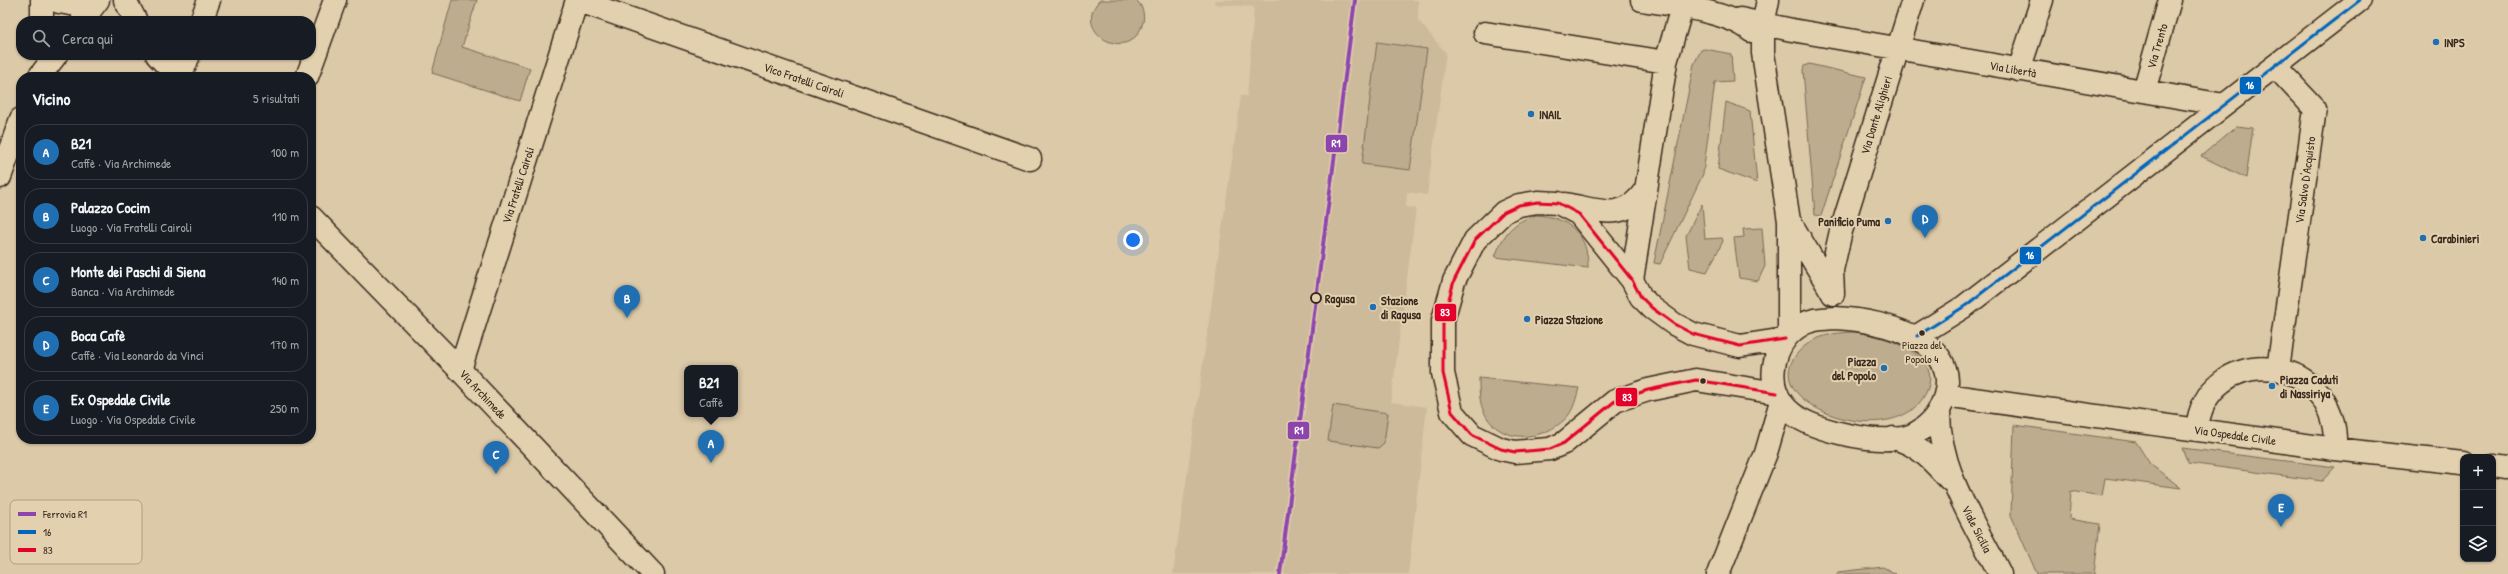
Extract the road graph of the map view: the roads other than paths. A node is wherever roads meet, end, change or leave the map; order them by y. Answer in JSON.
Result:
{"nodes":[{"id":1,"x":97,"y":0,"type":"edge"},
{"id":2,"x":125,"y":0,"type":"edge"},
{"id":3,"x":209,"y":0,"type":"edge"},
{"id":4,"x":334,"y":0,"type":"edge"},
{"id":5,"x":577,"y":0,"type":"edge"},
{"id":6,"x":1642,"y":0,"type":"edge"},
{"id":7,"x":1766,"y":0,"type":"edge"},
{"id":8,"x":1912,"y":0,"type":"edge"},
{"id":9,"x":2042,"y":0,"type":"edge"},
{"id":10,"x":2170,"y":0,"type":"edge"},
{"id":11,"x":2360,"y":0,"type":"edge"},
{"id":12,"x":52,"y":1,"type":"edge"},
{"id":13,"x":1709,"y":10,"type":"edge"},
{"id":14,"x":44,"y":16,"type":"edge"},
{"id":15,"x":77,"y":16,"type":"edge"},
{"id":16,"x":87,"y":16,"type":"edge"},
{"id":17,"x":133,"y":16,"type":"edge"},
{"id":18,"x":203,"y":16,"type":"edge"},
{"id":19,"x":1763,"y":25,"type":"junction"},
{"id":20,"x":1485,"y":33,"type":"dead end"},
{"id":21,"x":1673,"y":34,"type":"junction"},
{"id":22,"x":1897,"y":48,"type":"junction"},
{"id":23,"x":316,"y":50,"type":"edge"},
{"id":24,"x":1763,"y":53,"type":"junction"},
{"id":25,"x":37,"y":60,"type":"edge"},
{"id":26,"x":52,"y":60,"type":"edge"},
{"id":27,"x":162,"y":60,"type":"edge"},
{"id":28,"x":186,"y":60,"type":"edge"},
{"id":29,"x":312,"y":60,"type":"edge"},
{"id":30,"x":1666,"y":62,"type":"junction"},
{"id":31,"x":2274,"y":66,"type":"junction"},
{"id":32,"x":2019,"y":70,"type":"junction"},
{"id":33,"x":36,"y":72,"type":"edge"},
{"id":34,"x":44,"y":72,"type":"edge"},
{"id":35,"x":174,"y":72,"type":"edge"},
{"id":36,"x":181,"y":72,"type":"edge"},
{"id":37,"x":308,"y":72,"type":"edge"},
{"id":38,"x":2144,"y":91,"type":"junction"},
{"id":39,"x":2224,"y":105,"type":"junction"},
{"id":40,"x":16,"y":133,"type":"edge"},
{"id":41,"x":1030,"y":159,"type":"dead end"},
{"id":42,"x":0,"y":177,"type":"edge"},
{"id":43,"x":1646,"y":189,"type":"junction"},
{"id":44,"x":1558,"y":203,"type":"junction"},
{"id":45,"x":1789,"y":221,"type":"junction"},
{"id":46,"x":316,"y":223,"type":"edge"},
{"id":47,"x":1632,"y":280,"type":"junction"},
{"id":48,"x":1833,"y":294,"type":"junction"},
{"id":49,"x":1852,"y":319,"type":"junction"},
{"id":50,"x":1787,"y":336,"type":"junction"},
{"id":51,"x":1917,"y":336,"type":"junction"},
{"id":52,"x":2278,"y":369,"type":"junction"},
{"id":53,"x":460,"y":370,"type":"junction"},
{"id":54,"x":1779,"y":397,"type":"junction"},
{"id":55,"x":1942,"y":402,"type":"junction"},
{"id":56,"x":2197,"y":430,"type":"junction"},
{"id":57,"x":1893,"y":438,"type":"junction"},
{"id":58,"x":2335,"y":449,"type":"junction"},
{"id":59,"x":2460,"y":463,"type":"edge"},
{"id":60,"x":2496,"y":466,"type":"edge"},
{"id":61,"x":2508,"y":468,"type":"edge"},
{"id":62,"x":1955,"y":485,"type":"junction"},
{"id":63,"x":653,"y":574,"type":"edge"},
{"id":64,"x":1718,"y":574,"type":"edge"},
{"id":65,"x":2000,"y":574,"type":"edge"}],
"edges":[{"from":1,"to":12,"type":"street"},
{"from":1,"to":16,"type":"street"},
{"from":2,"to":17,"type":"street"},
{"from":3,"to":18,"type":"street"},
{"from":4,"to":23,"type":"street"},
{"from":5,"to":41,"type":"street","name":"Vico Fratelli Cairoli"},
{"from":5,"to":53,"type":"street","name":"Via Fratelli Cairoli"},
{"from":6,"to":13,"type":"street"},
{"from":7,"to":13,"type":"street"},
{"from":7,"to":19,"type":"street"},
{"from":8,"to":22,"type":"street","name":"Via Dante Alighieri"},
{"from":9,"to":32,"type":"street"},
{"from":10,"to":38,"type":"street","name":"Via Trento"},
{"from":11,"to":31,"type":"street"},
{"from":12,"to":14,"type":"street"},
{"from":12,"to":15,"type":"street"},
{"from":13,"to":19,"type":"street","name":"Via Libertà"},
{"from":13,"to":21,"type":"street"},
{"from":13,"to":21,"type":"street"},
{"from":13,"to":24,"type":"street"},
{"from":19,"to":22,"type":"street","name":"Via Libertà"},
{"from":19,"to":24,"type":"street"},
{"from":20,"to":30,"type":"street"},
{"from":21,"to":30,"type":"street"},
{"from":22,"to":32,"type":"street","name":"Via Libertà"},
{"from":22,"to":48,"type":"street","name":"Via Dante Alighieri"},
{"from":24,"to":45,"type":"street"},
{"from":25,"to":33,"type":"street"},
{"from":26,"to":34,"type":"street"},
{"from":27,"to":35,"type":"street"},
{"from":28,"to":36,"type":"street"},
{"from":29,"to":37,"type":"street"},
{"from":30,"to":43,"type":"street"},
{"from":31,"to":39,"type":"street"},
{"from":31,"to":52,"type":"street","name":"Via Salvo D'Acquisto"},
{"from":32,"to":38,"type":"street","name":"Via Libertà"},
{"from":38,"to":39,"type":"street","name":"Via Libertà"},
{"from":39,"to":51,"type":"street"},
{"from":40,"to":42,"type":"street"},
{"from":43,"to":44,"type":"street"},
{"from":43,"to":47,"type":"street"},
{"from":44,"to":47,"type":"street"},
{"from":44,"to":54,"type":"street"},
{"from":45,"to":48,"type":"street"},
{"from":45,"to":50,"type":"street"},
{"from":46,"to":53,"type":"street","name":"Via Archimede"},
{"from":47,"to":50,"type":"street"},
{"from":48,"to":49,"type":"street"},
{"from":49,"to":50,"type":"street"},
{"from":49,"to":51,"type":"street"},
{"from":50,"to":54,"type":"street"},
{"from":51,"to":55,"type":"street"},
{"from":52,"to":56,"type":"street"},
{"from":52,"to":58,"type":"street"},
{"from":53,"to":63,"type":"street","name":"Via Archimede"},
{"from":54,"to":57,"type":"street"},
{"from":54,"to":64,"type":"street"},
{"from":55,"to":56,"type":"street","name":"Via Ospedale Civile"},
{"from":55,"to":57,"type":"street"},
{"from":55,"to":62,"type":"street"},
{"from":56,"to":58,"type":"street","name":"Via Ospedale Civile"},
{"from":57,"to":62,"type":"street"},
{"from":58,"to":59,"type":"street","name":"Via Ospedale Civile"},
{"from":60,"to":61,"type":"street"},
{"from":62,"to":65,"type":"street","name":"Viale Sicilia"}]}
